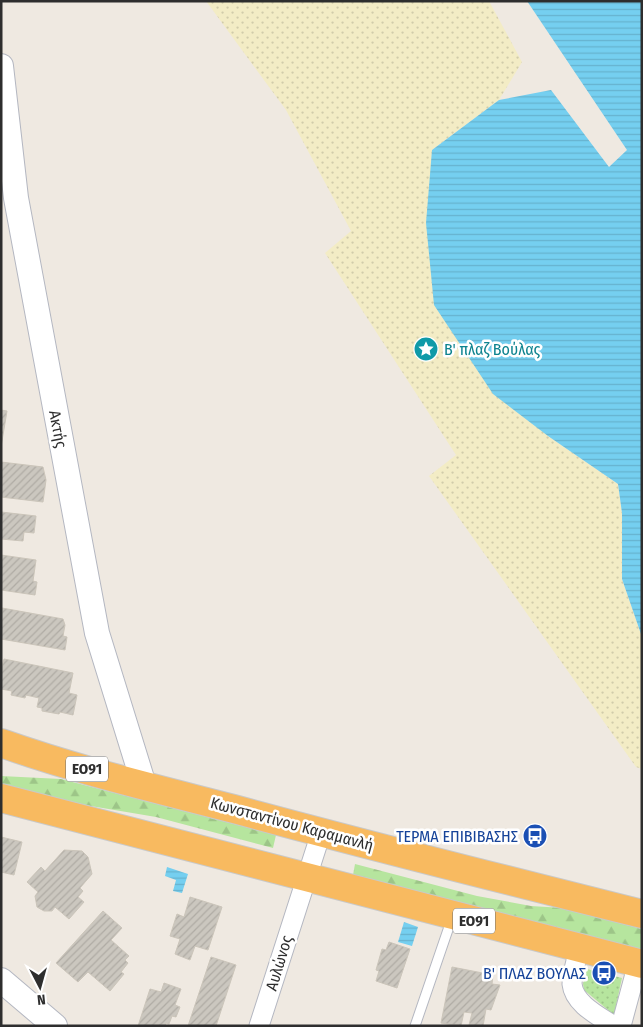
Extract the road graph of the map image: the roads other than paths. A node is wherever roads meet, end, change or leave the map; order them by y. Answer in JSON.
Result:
{"nodes":[{"id":1,"x":1,"y":66,"type":"edge"},
{"id":2,"x":8,"y":202,"type":"edge"},
{"id":3,"x":1,"y":743,"type":"edge"},
{"id":4,"x":144,"y":785,"type":"junction"},
{"id":5,"x":1,"y":798,"type":"edge"},
{"id":6,"x":321,"y":833,"type":"junction"},
{"id":7,"x":303,"y":889,"type":"junction"},
{"id":8,"x":642,"y":914,"type":"edge"},
{"id":9,"x":453,"y":916,"type":"junction"},
{"id":10,"x":579,"y":948,"type":"junction"},
{"id":11,"x":640,"y":964,"type":"edge"},
{"id":12,"x":1,"y":980,"type":"edge"},
{"id":13,"x":54,"y":1026,"type":"edge"},
{"id":14,"x":259,"y":1026,"type":"edge"},
{"id":15,"x":415,"y":1026,"type":"edge"},
{"id":16,"x":614,"y":1026,"type":"edge"},
{"id":17,"x":621,"y":1026,"type":"edge"}],
"edges":[{"from":1,"to":2,"type":"street","name":"Ακτής"},
{"from":2,"to":4,"type":"street","name":"Ακτής"},
{"from":3,"to":4,"type":"highway","name":"Κωνσταντίνου Καραμανλή","number":"ΕΟ91"},
{"from":4,"to":6,"type":"highway","name":"Κωνσταντίνου Καραμανλή","number":"ΕΟ91"},
{"from":5,"to":7,"type":"highway","number":"ΕΟ91"},
{"from":6,"to":7,"type":"street","name":"Αυλώνος"},
{"from":6,"to":8,"type":"highway","name":"Κωνσταντίνου Καραμανλή","number":"ΕΟ91"},
{"from":7,"to":9,"type":"highway","number":"ΕΟ91"},
{"from":7,"to":14,"type":"street","name":"Αυλώνος"},
{"from":9,"to":10,"type":"highway","number":"ΕΟ91"},
{"from":9,"to":15,"type":"lane"},
{"from":10,"to":11,"type":"highway","number":"ΕΟ91"},
{"from":10,"to":16,"type":"street"},
{"from":11,"to":17,"type":"street"},
{"from":12,"to":13,"type":"street"}]}
